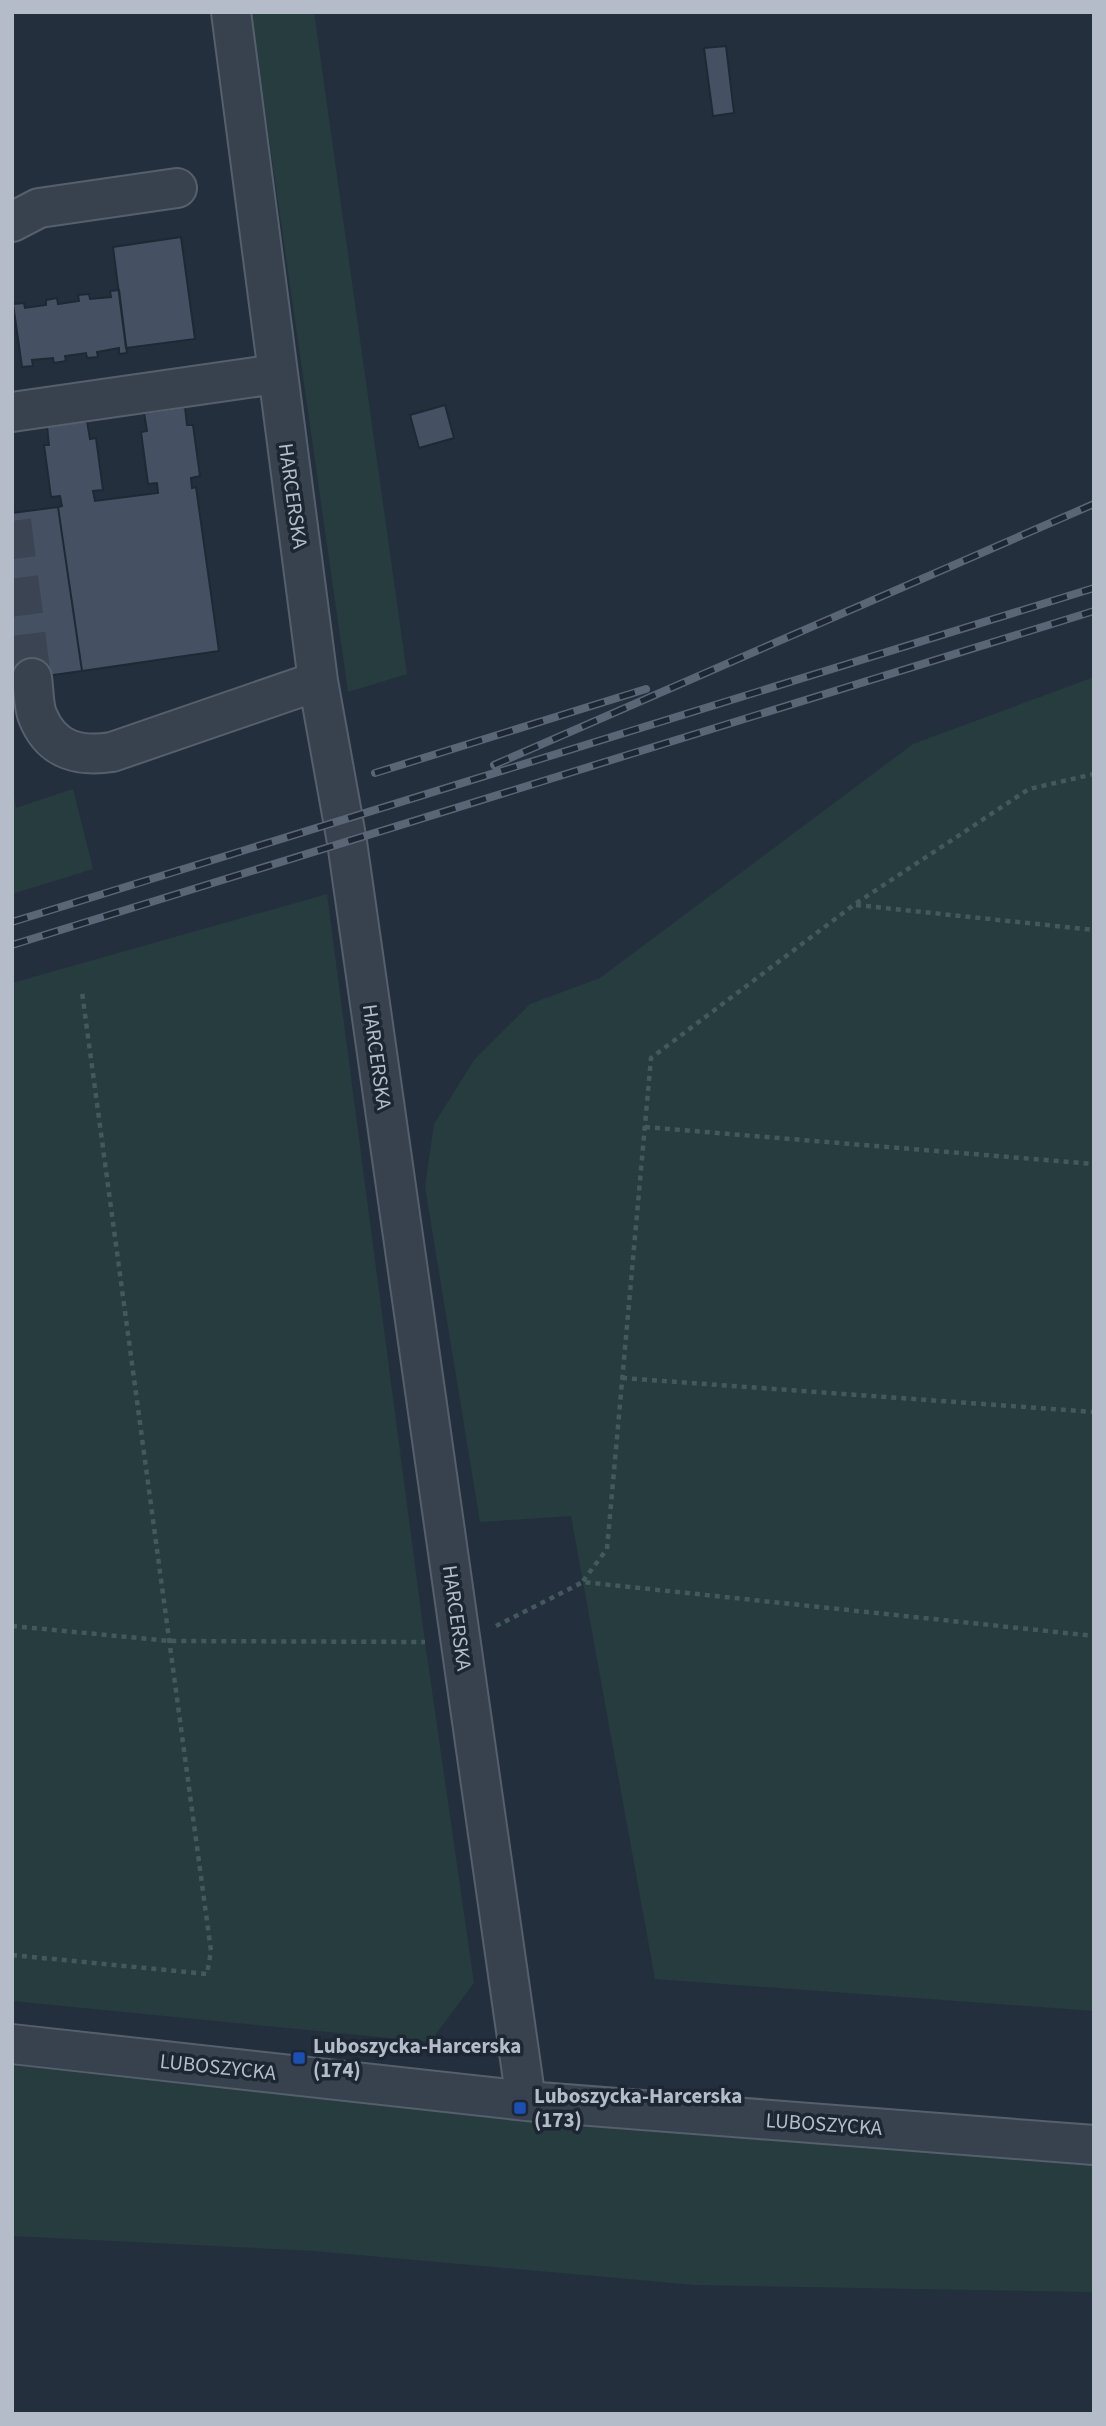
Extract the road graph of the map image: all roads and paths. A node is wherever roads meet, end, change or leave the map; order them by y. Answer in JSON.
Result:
{"nodes":[{"id":1,"x":231,"y":12,"type":"edge"},
{"id":2,"x":177,"y":188,"type":"dead end"},
{"id":3,"x":12,"y":222,"type":"edge"},
{"id":4,"x":276,"y":374,"type":"junction"},
{"id":5,"x":12,"y":411,"type":"edge"},
{"id":6,"x":32,"y":678,"type":"tunnel mouth"},
{"id":7,"x":318,"y":681,"type":"junction"},
{"id":8,"x":1094,"y":774,"type":"edge"},
{"id":9,"x":855,"y":905,"type":"junction"},
{"id":10,"x":1094,"y":930,"type":"edge"},
{"id":11,"x":82,"y":992,"type":"dead end"},
{"id":12,"x":645,"y":1127,"type":"junction"},
{"id":13,"x":1094,"y":1164,"type":"edge"},
{"id":14,"x":622,"y":1378,"type":"junction"},
{"id":15,"x":1094,"y":1412,"type":"edge"},
{"id":16,"x":583,"y":1582,"type":"junction"},
{"id":17,"x":12,"y":1626,"type":"edge"},
{"id":18,"x":1094,"y":1636,"type":"edge"},
{"id":19,"x":170,"y":1641,"type":"junction"},
{"id":20,"x":461,"y":1644,"type":"junction"},
{"id":21,"x":12,"y":1955,"type":"edge"},
{"id":22,"x":12,"y":2044,"type":"edge"},
{"id":23,"x":526,"y":2101,"type":"junction"},
{"id":24,"x":1094,"y":2145,"type":"edge"}],
"edges":[{"from":1,"to":4,"type":"street","name":"HARCERSKA"},
{"from":2,"to":3,"type":"street"},
{"from":4,"to":5,"type":"street"},
{"from":4,"to":7,"type":"street","name":"HARCERSKA"},
{"from":6,"to":7,"type":"street"},
{"from":7,"to":20,"type":"street","name":"HARCERSKA"},
{"from":8,"to":9,"type":"path"},
{"from":9,"to":10,"type":"path"},
{"from":9,"to":12,"type":"path"},
{"from":11,"to":19,"type":"path"},
{"from":12,"to":13,"type":"path"},
{"from":12,"to":14,"type":"path"},
{"from":14,"to":15,"type":"path"},
{"from":14,"to":16,"type":"path"},
{"from":16,"to":18,"type":"path"},
{"from":16,"to":20,"type":"path"},
{"from":17,"to":19,"type":"path"},
{"from":19,"to":20,"type":"path"},
{"from":19,"to":21,"type":"path"},
{"from":20,"to":23,"type":"street","name":"HARCERSKA"},
{"from":22,"to":23,"type":"street","name":"LUBOSZYCKA"},
{"from":23,"to":24,"type":"street","name":"LUBOSZYCKA"}]}
